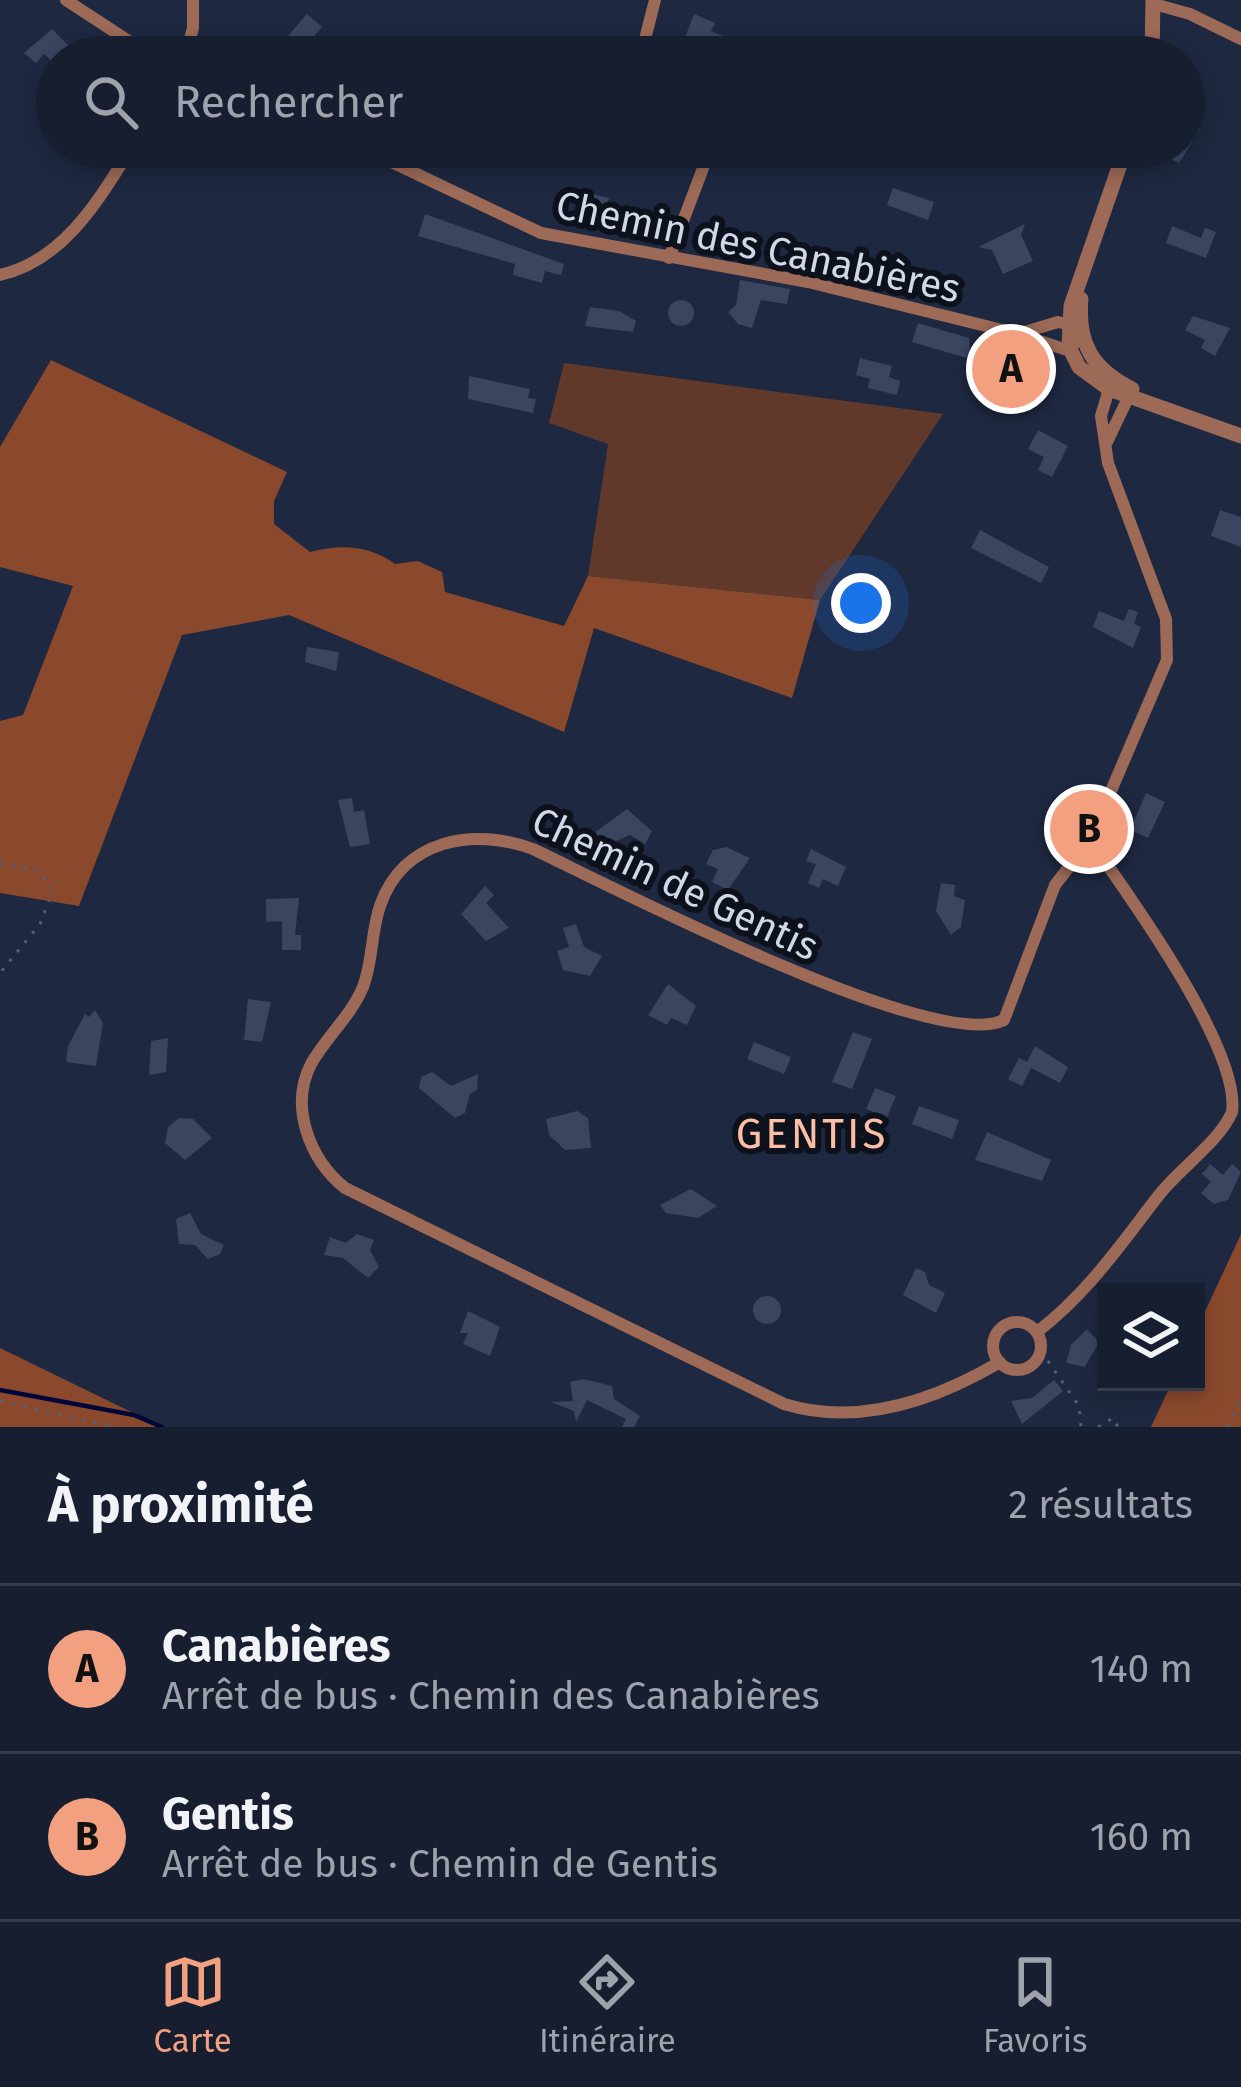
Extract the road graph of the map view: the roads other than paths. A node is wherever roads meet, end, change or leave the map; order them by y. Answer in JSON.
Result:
{"nodes":[{"id":1,"x":66,"y":0,"type":"edge"},
{"id":2,"x":193,"y":0,"type":"edge"},
{"id":3,"x":655,"y":0,"type":"edge"},
{"id":4,"x":1153,"y":2,"type":"edge"},
{"id":5,"x":123,"y":36,"type":"edge"},
{"id":6,"x":191,"y":36,"type":"edge"},
{"id":7,"x":646,"y":36,"type":"edge"},
{"id":8,"x":1152,"y":36,"type":"edge"},
{"id":9,"x":1241,"y":39,"type":"edge"},
{"id":10,"x":117,"y":168,"type":"edge"},
{"id":11,"x":404,"y":168,"type":"edge"},
{"id":12,"x":703,"y":168,"type":"edge"},
{"id":13,"x":1119,"y":168,"type":"edge"},
{"id":14,"x":669,"y":258,"type":"junction"},
{"id":15,"x":0,"y":275,"type":"edge"},
{"id":16,"x":1018,"y":334,"type":"junction"},
{"id":17,"x":1074,"y":334,"type":"junction"},
{"id":18,"x":1120,"y":390,"type":"junction"},
{"id":19,"x":1241,"y":436,"type":"edge"},
{"id":20,"x":1107,"y":442,"type":"junction"},
{"id":21,"x":1090,"y":840,"type":"junction"},
{"id":22,"x":1037,"y":1332,"type":"junction"},
{"id":23,"x":1000,"y":1362,"type":"junction"}],
"edges":[{"from":1,"to":5,"type":"street"},
{"from":2,"to":6,"type":"street"},
{"from":3,"to":7,"type":"street"},
{"from":4,"to":8,"type":"street"},
{"from":4,"to":9,"type":"street"},
{"from":10,"to":15,"type":"street"},
{"from":11,"to":14,"type":"street","name":"Chemin des Canabières"},
{"from":12,"to":14,"type":"street"},
{"from":13,"to":17,"type":"street"},
{"from":14,"to":16,"type":"street","name":"Chemin des Canabières"},
{"from":16,"to":17,"type":"street","name":"Chemin des Canabières"},
{"from":16,"to":17,"type":"street","name":"Chemin des Canabières"},
{"from":17,"to":18,"type":"street"},
{"from":18,"to":19,"type":"street"},
{"from":18,"to":20,"type":"street"},
{"from":18,"to":20,"type":"street","name":"Chemin de Gentis"},
{"from":20,"to":21,"type":"street","name":"Chemin de Gentis"},
{"from":21,"to":22,"type":"street"},
{"from":21,"to":23,"type":"street","name":"Chemin de Gentis"},
{"from":22,"to":23,"type":"street"},
{"from":22,"to":23,"type":"street"}]}
